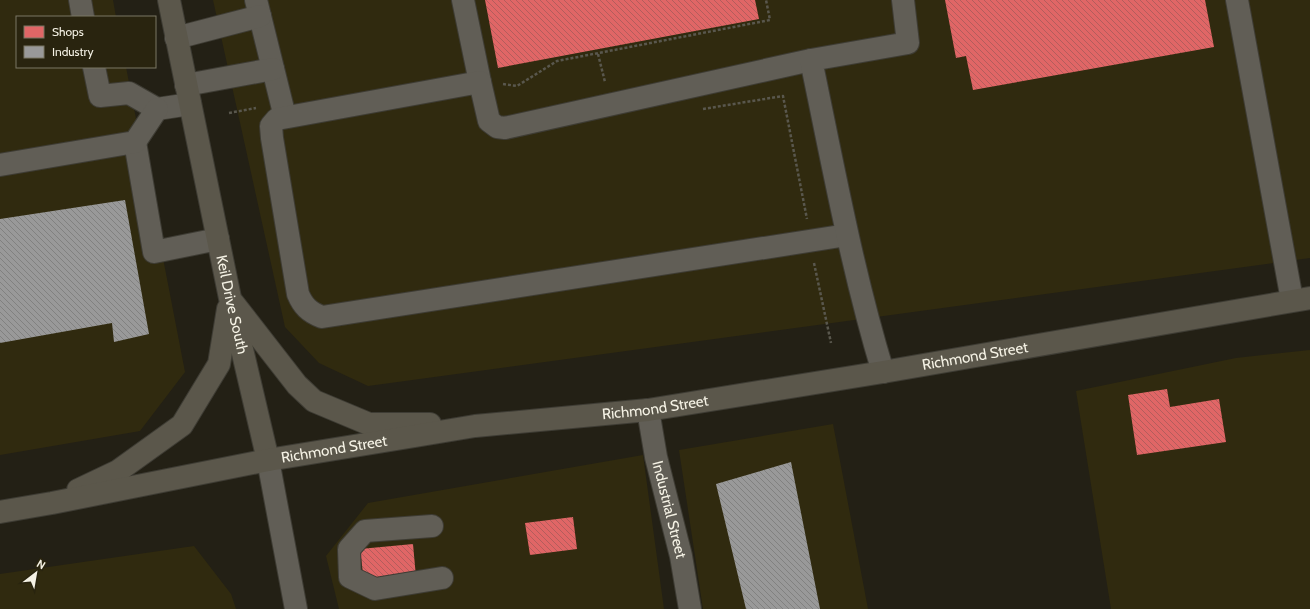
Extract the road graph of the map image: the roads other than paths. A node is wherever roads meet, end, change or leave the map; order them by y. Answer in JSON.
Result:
{"nodes":[{"id":1,"x":80,"y":0,"type":"edge"},
{"id":2,"x":169,"y":0,"type":"edge"},
{"id":3,"x":463,"y":0,"type":"edge"},
{"id":4,"x":903,"y":0,"type":"edge"},
{"id":5,"x":1237,"y":0,"type":"edge"},
{"id":6,"x":258,"y":8,"type":"edge"},
{"id":7,"x":83,"y":16,"type":"edge"},
{"id":8,"x":176,"y":38,"type":"junction"},
{"id":9,"x":812,"y":60,"type":"junction"},
{"id":10,"x":94,"y":68,"type":"edge"},
{"id":11,"x":273,"y":69,"type":"junction"},
{"id":12,"x":489,"y":82,"type":"junction"},
{"id":13,"x":188,"y":95,"type":"junction"},
{"id":14,"x":157,"y":109,"type":"junction"},
{"id":15,"x":285,"y":117,"type":"junction"},
{"id":16,"x":135,"y":142,"type":"junction"},
{"id":17,"x":0,"y":165,"type":"edge"},
{"id":18,"x":847,"y":235,"type":"junction"},
{"id":19,"x":218,"y":239,"type":"junction"},
{"id":20,"x":230,"y":298,"type":"junction"},
{"id":21,"x":1301,"y":299,"type":"edge"},
{"id":22,"x":883,"y":372,"type":"junction"},
{"id":23,"x":648,"y":410,"type":"junction"},
{"id":24,"x":475,"y":426,"type":"junction"},
{"id":25,"x":268,"y":460,"type":"junction"},
{"id":26,"x":52,"y":503,"type":"junction"},
{"id":27,"x":0,"y":512,"type":"edge"},
{"id":28,"x":432,"y":526,"type":"dead end"},
{"id":29,"x":442,"y":578,"type":"dead end"},
{"id":30,"x":296,"y":609,"type":"edge"},
{"id":31,"x":690,"y":609,"type":"edge"}],
"edges":[{"from":1,"to":7,"type":"street"},
{"from":2,"to":8,"type":"main road","name":"Keil Drive South"},
{"from":3,"to":12,"type":"street"},
{"from":4,"to":9,"type":"street"},
{"from":5,"to":21,"type":"street"},
{"from":6,"to":8,"type":"street"},
{"from":6,"to":11,"type":"street"},
{"from":8,"to":13,"type":"main road","name":"Keil Drive South"},
{"from":9,"to":12,"type":"street"},
{"from":9,"to":18,"type":"street"},
{"from":10,"to":14,"type":"street"},
{"from":11,"to":13,"type":"street"},
{"from":11,"to":15,"type":"street"},
{"from":12,"to":15,"type":"street"},
{"from":13,"to":14,"type":"street"},
{"from":13,"to":19,"type":"main road","name":"Keil Drive South"},
{"from":14,"to":16,"type":"street"},
{"from":15,"to":18,"type":"street"},
{"from":16,"to":17,"type":"street"},
{"from":16,"to":19,"type":"street"},
{"from":18,"to":22,"type":"street"},
{"from":19,"to":20,"type":"main road","name":"Keil Drive South"},
{"from":20,"to":24,"type":"main road"},
{"from":20,"to":25,"type":"main road","name":"Keil Drive South"},
{"from":20,"to":26,"type":"main road"},
{"from":21,"to":22,"type":"main road","name":"Richmond Street"},
{"from":22,"to":23,"type":"main road","name":"Richmond Street"},
{"from":23,"to":24,"type":"main road","name":"Richmond Street"},
{"from":23,"to":31,"type":"street","name":"Industrial Street"},
{"from":24,"to":25,"type":"main road","name":"Richmond Street"},
{"from":25,"to":26,"type":"main road","name":"Richmond Street"},
{"from":25,"to":30,"type":"street","name":"Keil Drive South"},
{"from":26,"to":27,"type":"main road","name":"Richmond Street"},
{"from":28,"to":29,"type":"street"}]}
